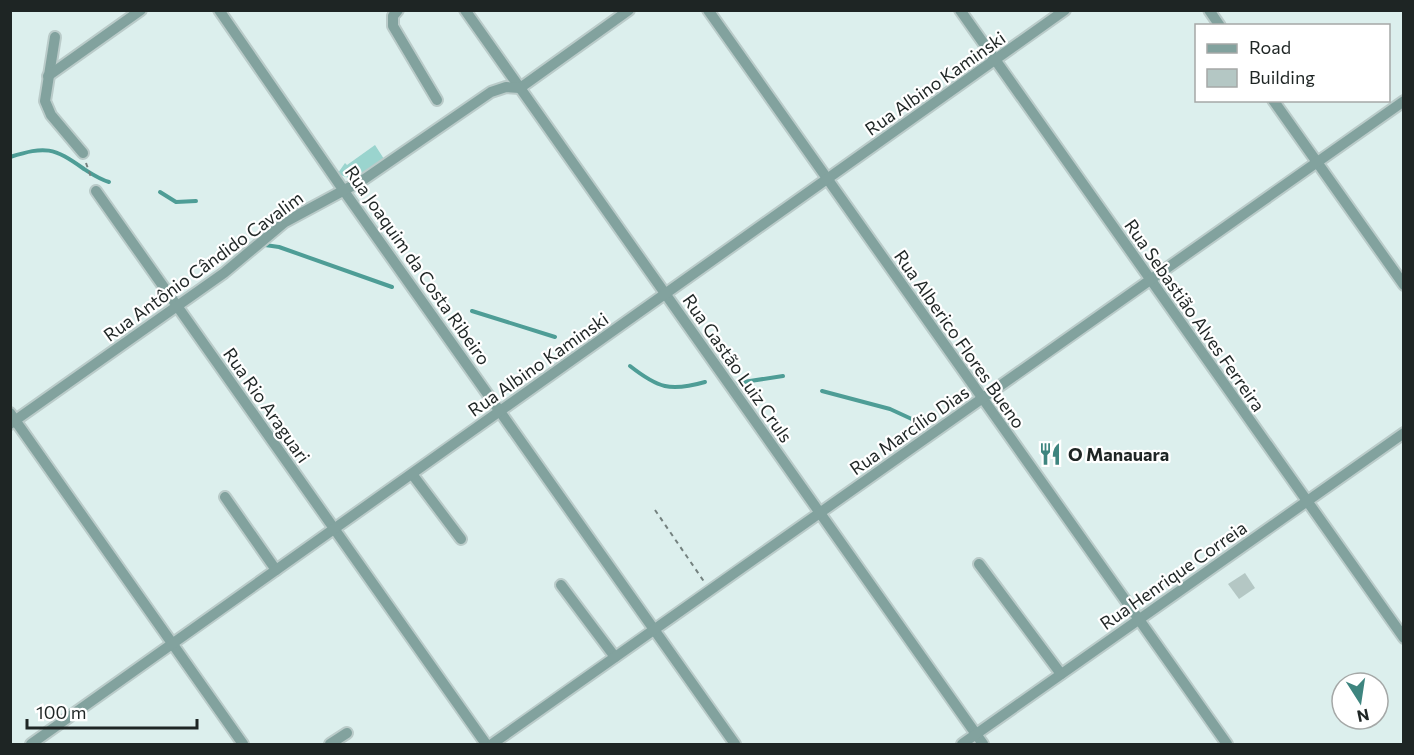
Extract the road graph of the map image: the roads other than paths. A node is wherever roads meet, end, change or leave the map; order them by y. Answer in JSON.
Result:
{"nodes":[{"id":1,"x":141,"y":10,"type":"edge"},
{"id":2,"x":219,"y":10,"type":"edge"},
{"id":3,"x":398,"y":10,"type":"edge"},
{"id":4,"x":465,"y":10,"type":"edge"},
{"id":5,"x":629,"y":10,"type":"edge"},
{"id":6,"x":708,"y":10,"type":"edge"},
{"id":7,"x":960,"y":10,"type":"edge"},
{"id":8,"x":1065,"y":10,"type":"edge"},
{"id":9,"x":1209,"y":10,"type":"edge"},
{"id":10,"x":1219,"y":24,"type":"edge"},
{"id":11,"x":55,"y":37,"type":"dead end"},
{"id":12,"x":995,"y":60,"type":"junction"},
{"id":13,"x":48,"y":76,"type":"junction"},
{"id":14,"x":520,"y":88,"type":"junction"},
{"id":15,"x":437,"y":100,"type":"dead end"},
{"id":16,"x":1404,"y":101,"type":"edge"},
{"id":17,"x":1274,"y":102,"type":"edge"},
{"id":18,"x":83,"y":153,"type":"road end"},
{"id":19,"x":1317,"y":162,"type":"junction"},
{"id":20,"x":827,"y":180,"type":"junction"},
{"id":21,"x":96,"y":191,"type":"road end"},
{"id":22,"x":344,"y":191,"type":"junction"},
{"id":23,"x":1150,"y":280,"type":"junction"},
{"id":24,"x":1404,"y":285,"type":"edge"},
{"id":25,"x":666,"y":294,"type":"junction"},
{"id":26,"x":177,"y":306,"type":"junction"},
{"id":27,"x":982,"y":398,"type":"junction"},
{"id":28,"x":501,"y":411,"type":"junction"},
{"id":29,"x":12,"y":419,"type":"edge"},
{"id":30,"x":1404,"y":433,"type":"edge"},
{"id":31,"x":412,"y":474,"type":"junction"},
{"id":32,"x":225,"y":497,"type":"dead end"},
{"id":33,"x":1307,"y":502,"type":"junction"},
{"id":34,"x":820,"y":513,"type":"junction"},
{"id":35,"x":334,"y":529,"type":"junction"},
{"id":36,"x":461,"y":539,"type":"dead end"},
{"id":37,"x":979,"y":564,"type":"dead end"},
{"id":38,"x":276,"y":570,"type":"junction"},
{"id":39,"x":561,"y":585,"type":"dead end"},
{"id":40,"x":1139,"y":620,"type":"junction"},
{"id":41,"x":654,"y":630,"type":"junction"},
{"id":42,"x":1404,"y":638,"type":"edge"},
{"id":43,"x":172,"y":644,"type":"junction"},
{"id":44,"x":615,"y":657,"type":"junction"},
{"id":45,"x":1061,"y":674,"type":"junction"},
{"id":46,"x":347,"y":733,"type":"dead end"},
{"id":47,"x":976,"y":735,"type":"junction"},
{"id":48,"x":31,"y":744,"type":"edge"},
{"id":49,"x":243,"y":744,"type":"edge"},
{"id":50,"x":330,"y":744,"type":"edge"},
{"id":51,"x":486,"y":744,"type":"edge"},
{"id":52,"x":492,"y":744,"type":"edge"},
{"id":53,"x":735,"y":744,"type":"edge"},
{"id":54,"x":962,"y":744,"type":"edge"},
{"id":55,"x":983,"y":744,"type":"edge"},
{"id":56,"x":1227,"y":744,"type":"edge"}],
"edges":[{"from":1,"to":13,"type":"street"},
{"from":2,"to":22,"type":"street","name":"Rua Joaquim da Costa Ribeiro"},
{"from":3,"to":15,"type":"street"},
{"from":4,"to":14,"type":"street","name":"Rua Gastão Luiz Cruls"},
{"from":5,"to":14,"type":"street","name":"Rua Antônio Cândido Cavalim"},
{"from":6,"to":20,"type":"street","name":"Rua Alberico Flores Bueno"},
{"from":7,"to":12,"type":"street","name":"Rua Sebastião Alves Ferreira"},
{"from":8,"to":12,"type":"street","name":"Rua Albino Kaminski"},
{"from":9,"to":10,"type":"street"},
{"from":11,"to":13,"type":"street"},
{"from":12,"to":20,"type":"street","name":"Rua Albino Kaminski"},
{"from":12,"to":23,"type":"street","name":"Rua Sebastião Alves Ferreira"},
{"from":13,"to":18,"type":"street"},
{"from":14,"to":22,"type":"street","name":"Rua Antônio Cândido Cavalim"},
{"from":14,"to":25,"type":"street","name":"Rua Gastão Luiz Cruls"},
{"from":16,"to":19,"type":"street","name":"Rua Marcílio Dias"},
{"from":17,"to":19,"type":"street"},
{"from":19,"to":23,"type":"street","name":"Rua Marcílio Dias"},
{"from":19,"to":24,"type":"street"},
{"from":20,"to":25,"type":"street","name":"Rua Albino Kaminski"},
{"from":20,"to":27,"type":"street","name":"Rua Alberico Flores Bueno"},
{"from":21,"to":26,"type":"street","name":"Rua Rio Araguari"},
{"from":22,"to":26,"type":"street","name":"Rua Antônio Cândido Cavalim"},
{"from":22,"to":28,"type":"street","name":"Rua Joaquim da Costa Ribeiro"},
{"from":23,"to":27,"type":"street","name":"Rua Marcílio Dias"},
{"from":23,"to":33,"type":"street","name":"Rua Sebastião Alves Ferreira"},
{"from":25,"to":28,"type":"street","name":"Rua Albino Kaminski"},
{"from":25,"to":34,"type":"street","name":"Rua Gastão Luiz Cruls"},
{"from":26,"to":29,"type":"street","name":"Rua Antônio Cândido Cavalim"},
{"from":26,"to":35,"type":"street","name":"Rua Rio Araguari"},
{"from":27,"to":34,"type":"street","name":"Rua Marcílio Dias"},
{"from":27,"to":40,"type":"street","name":"Rua Alberico Flores Bueno"},
{"from":28,"to":31,"type":"street","name":"Rua Albino Kaminski"},
{"from":28,"to":41,"type":"street","name":"Rua Joaquim da Costa Ribeiro"},
{"from":29,"to":43,"type":"street"},
{"from":30,"to":33,"type":"street","name":"Rua Henrique Correia"},
{"from":31,"to":35,"type":"street","name":"Rua Albino Kaminski"},
{"from":31,"to":36,"type":"street"},
{"from":32,"to":38,"type":"street"},
{"from":33,"to":40,"type":"street","name":"Rua Henrique Correia"},
{"from":33,"to":42,"type":"street","name":"Rua Sebastião Alves Ferreira"},
{"from":34,"to":41,"type":"street","name":"Rua Marcílio Dias"},
{"from":34,"to":47,"type":"street","name":"Rua Gastão Luiz Cruls"},
{"from":35,"to":38,"type":"street","name":"Rua Albino Kaminski"},
{"from":35,"to":51,"type":"street","name":"Rua Rio Araguari"},
{"from":37,"to":45,"type":"street"},
{"from":38,"to":43,"type":"street","name":"Rua Albino Kaminski"},
{"from":39,"to":44,"type":"street"},
{"from":40,"to":45,"type":"street","name":"Rua Henrique Correia"},
{"from":40,"to":56,"type":"street","name":"Rua Alberico Flores Bueno"},
{"from":41,"to":44,"type":"street","name":"Rua Marcílio Dias"},
{"from":41,"to":53,"type":"street","name":"Rua Joaquim da Costa Ribeiro"},
{"from":43,"to":48,"type":"street","name":"Rua Albino Kaminski"},
{"from":43,"to":49,"type":"street"},
{"from":44,"to":52,"type":"street","name":"Rua Marcílio Dias"},
{"from":45,"to":47,"type":"street","name":"Rua Henrique Correia"},
{"from":46,"to":50,"type":"street"},
{"from":47,"to":54,"type":"street","name":"Rua Henrique Correia"},
{"from":47,"to":55,"type":"street","name":"Rua Gastão Luiz Cruls"}]}
